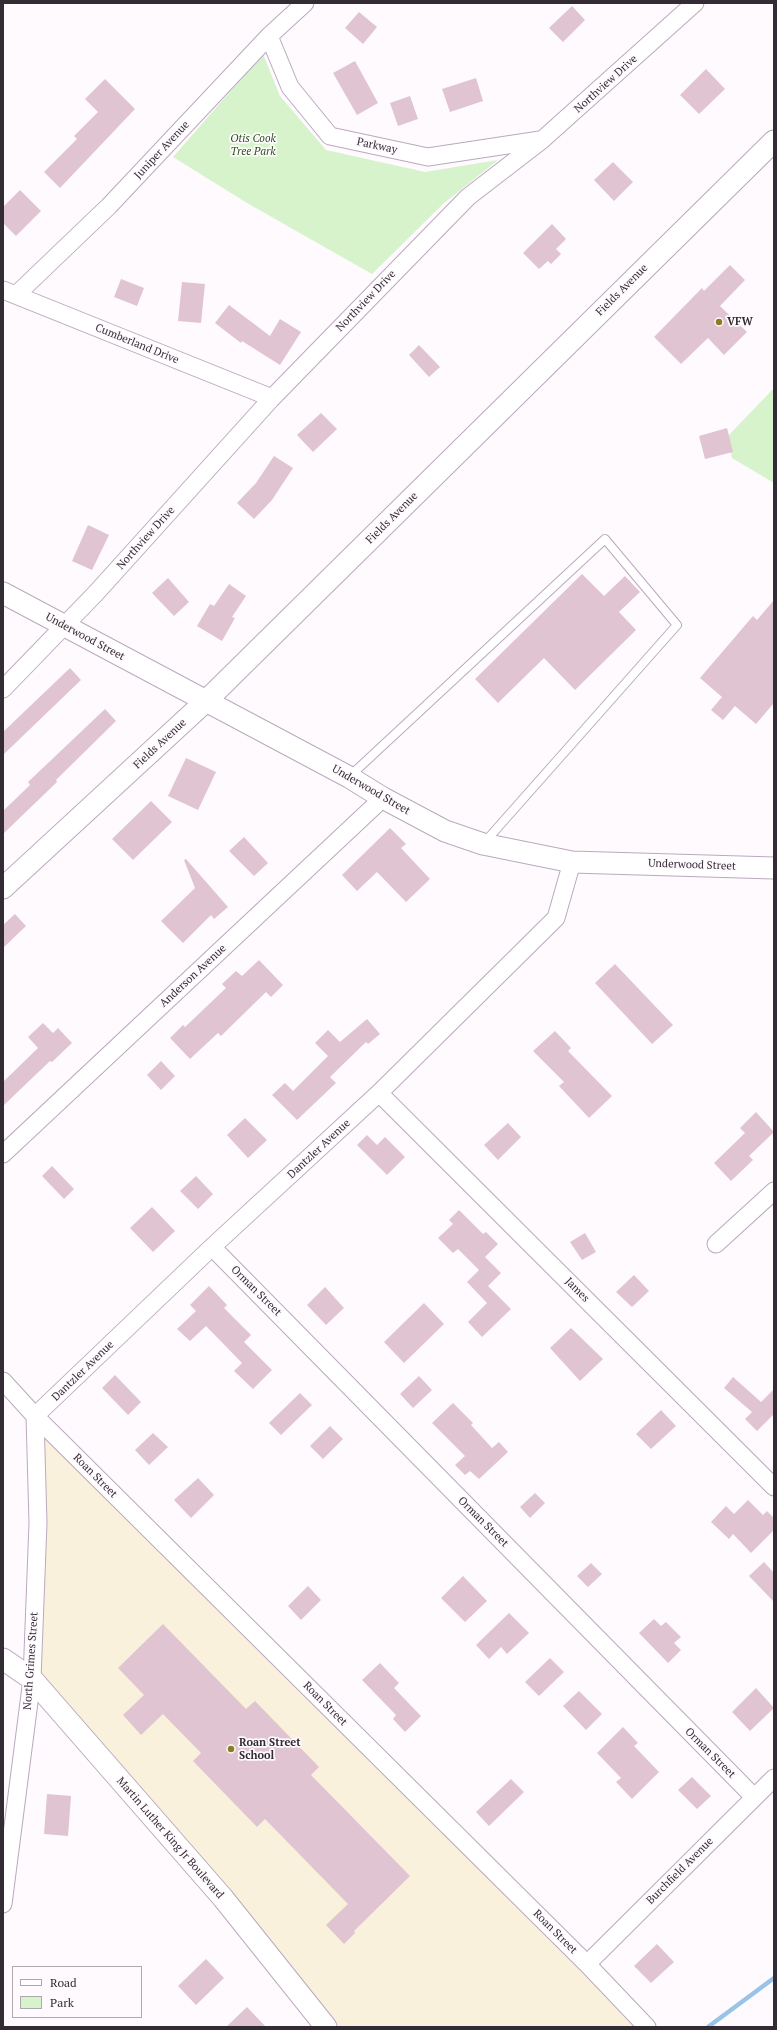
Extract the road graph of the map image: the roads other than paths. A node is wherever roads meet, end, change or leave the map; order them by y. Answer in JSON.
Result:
{"nodes":[{"id":1,"x":305,"y":3,"type":"edge"},
{"id":2,"x":695,"y":3,"type":"edge"},
{"id":3,"x":269,"y":36,"type":"junction"},
{"id":4,"x":542,"y":140,"type":"junction"},
{"id":5,"x":774,"y":141,"type":"edge"},
{"id":6,"x":9,"y":292,"type":"edge"},
{"id":7,"x":272,"y":398,"type":"junction"},
{"id":8,"x":3,"y":593,"type":"edge"},
{"id":9,"x":64,"y":626,"type":"junction"},
{"id":10,"x":3,"y":689,"type":"edge"},
{"id":11,"x":206,"y":701,"type":"junction"},
{"id":12,"x":349,"y":777,"type":"junction"},
{"id":13,"x":383,"y":798,"type":"junction"},
{"id":14,"x":483,"y":844,"type":"junction"},
{"id":15,"x":572,"y":862,"type":"junction"},
{"id":16,"x":774,"y":868,"type":"edge"},
{"id":17,"x":3,"y":888,"type":"edge"},
{"id":18,"x":379,"y":1093,"type":"junction"},
{"id":19,"x":3,"y":1154,"type":"edge"},
{"id":20,"x":774,"y":1191,"type":"edge"},
{"id":21,"x":716,"y":1244,"type":"dead end"},
{"id":22,"x":212,"y":1247,"type":"junction"},
{"id":23,"x":3,"y":1381,"type":"edge"},
{"id":24,"x":35,"y":1416,"type":"junction"},
{"id":25,"x":774,"y":1486,"type":"edge"},
{"id":26,"x":3,"y":1659,"type":"edge"},
{"id":27,"x":32,"y":1679,"type":"junction"},
{"id":28,"x":774,"y":1778,"type":"edge"},
{"id":29,"x":754,"y":1797,"type":"junction"},
{"id":30,"x":3,"y":1904,"type":"edge"},
{"id":31,"x":587,"y":1964,"type":"junction"},
{"id":32,"x":326,"y":2027,"type":"edge"},
{"id":33,"x":647,"y":2027,"type":"edge"}],
"edges":[{"from":1,"to":3,"type":"street","name":"Juniper Avenue"},
{"from":2,"to":4,"type":"street","name":"Northview Drive"},
{"from":3,"to":4,"type":"street","name":"Parkway"},
{"from":3,"to":6,"type":"street","name":"Juniper Avenue"},
{"from":4,"to":7,"type":"street","name":"Northview Drive"},
{"from":5,"to":11,"type":"street","name":"Fields Avenue"},
{"from":6,"to":7,"type":"street","name":"Cumberland Drive"},
{"from":7,"to":9,"type":"street","name":"Northview Drive"},
{"from":8,"to":9,"type":"street","name":"Underwood Street"},
{"from":9,"to":10,"type":"street","name":"Northview Drive"},
{"from":9,"to":11,"type":"street","name":"Underwood Street"},
{"from":11,"to":12,"type":"street","name":"Underwood Street"},
{"from":11,"to":17,"type":"street","name":"Fields Avenue"},
{"from":12,"to":13,"type":"street","name":"Underwood Street"},
{"from":12,"to":14,"type":"lane"},
{"from":13,"to":14,"type":"street","name":"Underwood Street"},
{"from":13,"to":19,"type":"street","name":"Anderson Avenue"},
{"from":14,"to":15,"type":"street","name":"Underwood Street"},
{"from":15,"to":16,"type":"street","name":"Underwood Street"},
{"from":15,"to":18,"type":"street","name":"Dantzler Avenue"},
{"from":18,"to":22,"type":"street","name":"Dantzler Avenue"},
{"from":18,"to":25,"type":"street","name":"James"},
{"from":20,"to":21,"type":"street"},
{"from":22,"to":24,"type":"street","name":"Dantzler Avenue"},
{"from":22,"to":29,"type":"street","name":"Orman Street"},
{"from":23,"to":24,"type":"street","name":"Roan Street"},
{"from":24,"to":27,"type":"street","name":"North Grimes Street"},
{"from":24,"to":31,"type":"street","name":"Roan Street"},
{"from":26,"to":27,"type":"street","name":"Martin Luther King Jr Boulevard"},
{"from":27,"to":30,"type":"street","name":"North Grimes Street"},
{"from":27,"to":32,"type":"street","name":"Martin Luther King Jr Boulevard"},
{"from":28,"to":29,"type":"street","name":"Burchfield Avenue"},
{"from":29,"to":31,"type":"street","name":"Burchfield Avenue"},
{"from":31,"to":33,"type":"street","name":"Roan Street"}]}
